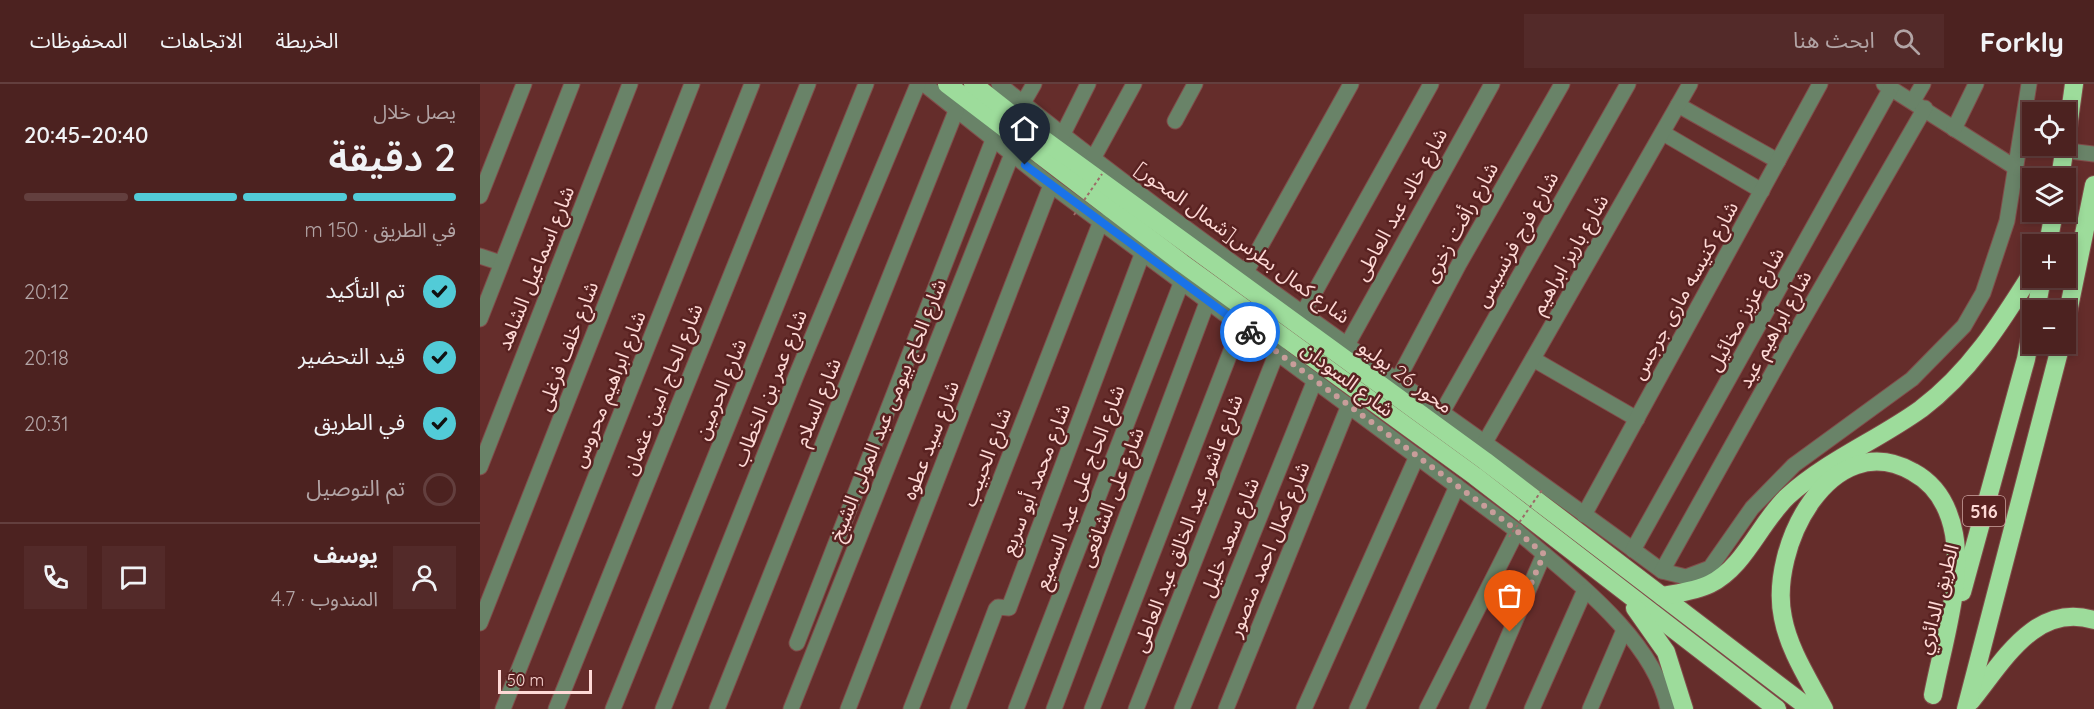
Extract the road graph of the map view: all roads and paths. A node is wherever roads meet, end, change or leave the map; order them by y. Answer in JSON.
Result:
{"nodes":[{"id":1,"x":524,"y":84,"type":"edge"},
{"id":2,"x":572,"y":84,"type":"edge"},
{"id":3,"x":630,"y":84,"type":"edge"},
{"id":4,"x":692,"y":84,"type":"edge"},
{"id":5,"x":752,"y":84,"type":"edge"},
{"id":6,"x":808,"y":84,"type":"edge"},
{"id":7,"x":866,"y":84,"type":"edge"},
{"id":8,"x":918,"y":84,"type":"edge"},
{"id":9,"x":924,"y":84,"type":"edge"},
{"id":10,"x":947,"y":84,"type":"edge"},
{"id":11,"x":973,"y":84,"type":"edge"},
{"id":12,"x":1034,"y":84,"type":"edge"},
{"id":13,"x":1089,"y":84,"type":"edge"},
{"id":14,"x":1134,"y":84,"type":"edge"},
{"id":15,"x":1195,"y":84,"type":"edge"},
{"id":16,"x":1351,"y":84,"type":"edge"},
{"id":17,"x":1431,"y":84,"type":"edge"},
{"id":18,"x":1492,"y":84,"type":"edge"},
{"id":19,"x":1562,"y":84,"type":"edge"},
{"id":20,"x":1628,"y":84,"type":"edge"},
{"id":21,"x":1690,"y":84,"type":"edge"},
{"id":22,"x":1820,"y":84,"type":"edge"},
{"id":23,"x":1923,"y":84,"type":"edge"},
{"id":24,"x":1976,"y":84,"type":"edge"},
{"id":25,"x":2029,"y":84,"type":"edge"},
{"id":26,"x":2074,"y":84,"type":"edge"},
{"id":27,"x":1003,"y":85,"type":"edge"},
{"id":28,"x":1888,"y":86,"type":"edge"},
{"id":29,"x":2071,"y":102,"type":"edge"},
{"id":30,"x":1023,"y":103,"type":"junction"},
{"id":31,"x":1919,"y":104,"type":"junction"},
{"id":32,"x":1678,"y":105,"type":"junction"},
{"id":33,"x":956,"y":111,"type":"junction"},
{"id":34,"x":1175,"y":121,"type":"dead end"},
{"id":35,"x":1954,"y":129,"type":"junction"},
{"id":36,"x":1663,"y":133,"type":"junction"},
{"id":37,"x":1063,"y":134,"type":"junction"},
{"id":38,"x":993,"y":140,"type":"junction"},
{"id":39,"x":2020,"y":145,"type":"junction"},
{"id":40,"x":1012,"y":154,"type":"junction"},
{"id":41,"x":2094,"y":154,"type":"edge"},
{"id":42,"x":1094,"y":157,"type":"junction"},
{"id":43,"x":1778,"y":161,"type":"junction"},
{"id":44,"x":2016,"y":168,"type":"junction"},
{"id":45,"x":1102,"y":174,"type":"dead end"},
{"id":46,"x":1051,"y":185,"type":"junction"},
{"id":47,"x":1762,"y":191,"type":"junction"},
{"id":48,"x":2093,"y":192,"type":"edge"},
{"id":49,"x":480,"y":196,"type":"edge"},
{"id":50,"x":1074,"y":215,"type":"dead end"},
{"id":51,"x":1101,"y":221,"type":"junction"},
{"id":52,"x":1143,"y":252,"type":"junction"},
{"id":53,"x":480,"y":256,"type":"edge"},
{"id":54,"x":501,"y":263,"type":"junction"},
{"id":55,"x":1246,"y":272,"type":"junction"},
{"id":56,"x":1182,"y":281,"type":"junction"},
{"id":57,"x":2022,"y":288,"type":"edge"},
{"id":58,"x":1208,"y":300,"type":"junction"},
{"id":59,"x":2071,"y":300,"type":"edge"},
{"id":60,"x":1303,"y":313,"type":"junction"},
{"id":61,"x":480,"y":319,"type":"edge"},
{"id":62,"x":1241,"y":325,"type":"junction"},
{"id":63,"x":1347,"y":345,"type":"junction"},
{"id":64,"x":1277,"y":352,"type":"junction"},
{"id":65,"x":2027,"y":354,"type":"edge"},
{"id":66,"x":2058,"y":354,"type":"edge"},
{"id":67,"x":1533,"y":359,"type":"junction"},
{"id":68,"x":1315,"y":380,"type":"junction"},
{"id":69,"x":1397,"y":381,"type":"junction"},
{"id":70,"x":1349,"y":405,"type":"junction"},
{"id":71,"x":1441,"y":414,"type":"junction"},
{"id":72,"x":1637,"y":419,"type":"junction"},
{"id":73,"x":1484,"y":444,"type":"junction"},
{"id":74,"x":1417,"y":456,"type":"junction"},
{"id":75,"x":480,"y":467,"type":"edge"},
{"id":76,"x":1457,"y":486,"type":"junction"},
{"id":77,"x":1542,"y":490,"type":"dead end"},
{"id":78,"x":1584,"y":515,"type":"junction"},
{"id":79,"x":1513,"y":534,"type":"junction"},
{"id":80,"x":1633,"y":550,"type":"junction"},
{"id":81,"x":1544,"y":554,"type":"junction"},
{"id":82,"x":1662,"y":571,"type":"junction"},
{"id":83,"x":1584,"y":592,"type":"junction"},
{"id":84,"x":1628,"y":593,"type":"junction"},
{"id":85,"x":1662,"y":596,"type":"junction"},
{"id":86,"x":2094,"y":620,"type":"edge"},
{"id":87,"x":480,"y":623,"type":"edge"},
{"id":88,"x":1624,"y":630,"type":"junction"},
{"id":89,"x":796,"y":642,"type":"dead end"},
{"id":90,"x":1931,"y":702,"type":"edge"},
{"id":91,"x":1666,"y":706,"type":"edge"},
{"id":92,"x":1966,"y":708,"type":"edge"},
{"id":93,"x":503,"y":709,"type":"edge"},
{"id":94,"x":556,"y":709,"type":"edge"},
{"id":95,"x":613,"y":709,"type":"edge"},
{"id":96,"x":663,"y":709,"type":"edge"},
{"id":97,"x":717,"y":709,"type":"edge"},
{"id":98,"x":791,"y":709,"type":"edge"},
{"id":99,"x":848,"y":709,"type":"edge"},
{"id":100,"x":911,"y":709,"type":"edge"},
{"id":101,"x":958,"y":709,"type":"edge"},
{"id":102,"x":1016,"y":709,"type":"edge"},
{"id":103,"x":1054,"y":709,"type":"edge"},
{"id":104,"x":1092,"y":709,"type":"edge"},
{"id":105,"x":1136,"y":709,"type":"edge"},
{"id":106,"x":1182,"y":709,"type":"edge"},
{"id":107,"x":1226,"y":709,"type":"edge"},
{"id":108,"x":1304,"y":709,"type":"edge"},
{"id":109,"x":1357,"y":709,"type":"edge"},
{"id":110,"x":1427,"y":709,"type":"edge"},
{"id":111,"x":1477,"y":709,"type":"edge"},
{"id":112,"x":1532,"y":709,"type":"edge"},
{"id":113,"x":1590,"y":709,"type":"edge"},
{"id":114,"x":1684,"y":709,"type":"edge"},
{"id":115,"x":1777,"y":709,"type":"edge"},
{"id":116,"x":1810,"y":709,"type":"edge"},
{"id":117,"x":1824,"y":709,"type":"edge"}],
"edges":[{"from":1,"to":49,"type":"street"},
{"from":2,"to":54,"type":"street"},
{"from":3,"to":75,"type":"street","name":"شارع اسماعيل الشاهد"},
{"from":4,"to":87,"type":"street","name":"شارع خلف فرغلى"},
{"from":5,"to":93,"type":"street","name":"شارع ابراهيم محروس"},
{"from":6,"to":94,"type":"street","name":"شارع الحاج امين عثمان"},
{"from":7,"to":95,"type":"street","name":"شارع الحرمين"},
{"from":8,"to":96,"type":"street","name":"شارع عمر بن الخطاب"},
{"from":9,"to":33,"type":"street","name":"شارع السودان"},
{"from":10,"to":84,"type":"highway","name":"محور 26 يوليو"},
{"from":11,"to":85,"type":"highway","name":"محور 26 يوليو"},
{"from":12,"to":30,"type":"street"},
{"from":13,"to":37,"type":"street"},
{"from":14,"to":42,"type":"street"},
{"from":15,"to":34,"type":"street"},
{"from":16,"to":55,"type":"street"},
{"from":17,"to":60,"type":"street"},
{"from":18,"to":63,"type":"street","name":"شارع خالد عبد العاطى"},
{"from":19,"to":69,"type":"street","name":"شارع رأفت زخرى"},
{"from":20,"to":71,"type":"street","name":"شارع فرج فرنسيس"},
{"from":21,"to":32,"type":"street","name":"شارع باريز ابراهيم"},
{"from":22,"to":43,"type":"street","name":"شارع كنيسه مارى جرجس"},
{"from":23,"to":31,"type":"street","name":"شارع ابراهيم عيد"},
{"from":24,"to":35,"type":"street"},
{"from":25,"to":39,"type":"street","name":"شارع كمال بطرس[شمال المحور]"},
{"from":26,"to":29,"type":"highway"},
{"from":27,"to":30,"type":"street","name":"شارع كمال بطرس[شمال المحور]"},
{"from":28,"to":31,"type":"street"},
{"from":28,"to":80,"type":"street","name":"شارع عزيز مخائيل"},
{"from":30,"to":37,"type":"street","name":"شارع كمال بطرس[شمال المحور]"},
{"from":31,"to":35,"type":"street"},
{"from":31,"to":82,"type":"street","name":"شارع ابراهيم عيد"},
{"from":32,"to":36,"type":"street","name":"شارع باريز ابراهيم"},
{"from":32,"to":43,"type":"street"},
{"from":33,"to":38,"type":"street","name":"شارع السودان"},
{"from":33,"to":97,"type":"street","name":"شارع السلام"},
{"from":35,"to":44,"type":"street"},
{"from":36,"to":47,"type":"street"},
{"from":36,"to":67,"type":"street","name":"شارع باريز ابراهيم"},
{"from":37,"to":42,"type":"street","name":"شارع كمال بطرس[شمال المحور]"},
{"from":38,"to":40,"type":"street","name":"شارع السودان"},
{"from":38,"to":89,"type":"street"},
{"from":39,"to":41,"type":"street"},
{"from":39,"to":44,"type":"street","name":"شارع كمال بطرس[شمال المحور]"},
{"from":40,"to":46,"type":"street","name":"شارع السودان"},
{"from":40,"to":98,"type":"street","name":"شارع الحاج بيومى عبد المولى الشيخ"},
{"from":42,"to":55,"type":"street","name":"شارع كمال بطرس[شمال المحور]"},
{"from":43,"to":47,"type":"street","name":"شارع كنيسه مارى جرجس"},
{"from":44,"to":82,"type":"street","name":"شارع كمال بطرس[شمال المحور]"},
{"from":45,"to":50,"type":"path","bridge":true},
{"from":46,"to":51,"type":"street","name":"شارع السودان"},
{"from":46,"to":99,"type":"street","name":"شارع سيد عطوه"},
{"from":47,"to":72,"type":"street","name":"شارع كنيسه مارى جرجس"},
{"from":48,"to":59,"type":"highway"},
{"from":51,"to":52,"type":"street","name":"شارع السودان"},
{"from":51,"to":100,"type":"street","name":"شارع الحبيب"},
{"from":52,"to":56,"type":"street","name":"شارع السودان"},
{"from":52,"to":101,"type":"street","name":"شارع محمد أبو سريع"},
{"from":53,"to":54,"type":"street"},
{"from":54,"to":61,"type":"street"},
{"from":55,"to":60,"type":"street","name":"شارع كمال بطرس[شمال المحور]"},
{"from":56,"to":58,"type":"street","name":"شارع السودان"},
{"from":56,"to":102,"type":"street","name":"شارع الحاج على عبد السميع"},
{"from":57,"to":85,"type":"highway"},
{"from":58,"to":62,"type":"street","name":"شارع السودان"},
{"from":58,"to":103,"type":"street","name":"شارع على الشافعى"},
{"from":60,"to":63,"type":"street","name":"شارع كمال بطرس[شمال المحور]"},
{"from":62,"to":64,"type":"street","name":"شارع السودان"},
{"from":62,"to":104,"type":"street"},
{"from":63,"to":69,"type":"street","name":"شارع كمال بطرس[شمال المحور]"},
{"from":64,"to":68,"type":"street","name":"شارع السودان"},
{"from":64,"to":105,"type":"street","name":"شارع عاشور عبد الخالق عبد العاطى"},
{"from":65,"to":90,"type":"highway","name":"الطريق الدائري","number":"516"},
{"from":66,"to":92,"type":"highway","number":"516"},
{"from":67,"to":72,"type":"street"},
{"from":67,"to":73,"type":"street","name":"شارع باريز ابراهيم"},
{"from":68,"to":70,"type":"street","name":"شارع السودان"},
{"from":68,"to":106,"type":"street","name":"شارع سعد خليل"},
{"from":69,"to":71,"type":"street","name":"شارع كمال بطرس[شمال المحور]"},
{"from":70,"to":74,"type":"street","name":"شارع السودان"},
{"from":70,"to":107,"type":"street","name":"شارع كمال احمد منصور"},
{"from":71,"to":73,"type":"street","name":"شارع كمال بطرس[شمال المحور]"},
{"from":72,"to":78,"type":"street","name":"شارع كنيسه مارى جرجس"},
{"from":73,"to":78,"type":"street","name":"شارع كمال بطرس[شمال المحور]"},
{"from":74,"to":76,"type":"street","name":"شارع السودان"},
{"from":74,"to":108,"type":"street"},
{"from":76,"to":79,"type":"street","name":"شارع السودان"},
{"from":76,"to":109,"type":"street"},
{"from":77,"to":79,"type":"path","bridge":true},
{"from":78,"to":80,"type":"street","name":"شارع كمال بطرس[شمال المحور]"},
{"from":79,"to":81,"type":"street","name":"شارع السودان"},
{"from":79,"to":110,"type":"street"},
{"from":80,"to":82,"type":"street","name":"شارع كمال بطرس[شمال المحور]"},
{"from":81,"to":83,"type":"street","name":"شارع السودان"},
{"from":81,"to":111,"type":"street"},
{"from":83,"to":88,"type":"street","name":"شارع السودان"},
{"from":83,"to":112,"type":"street"},
{"from":84,"to":114,"type":"highway"},
{"from":84,"to":115,"type":"highway","name":"محور 26 يوليو"},
{"from":85,"to":116,"type":"highway","name":"محور 26 يوليو"},
{"from":86,"to":92,"type":"highway"},
{"from":88,"to":91,"type":"street","name":"شارع السودان"},
{"from":88,"to":113,"type":"street"},
{"from":90,"to":117,"type":"highway"}]}
